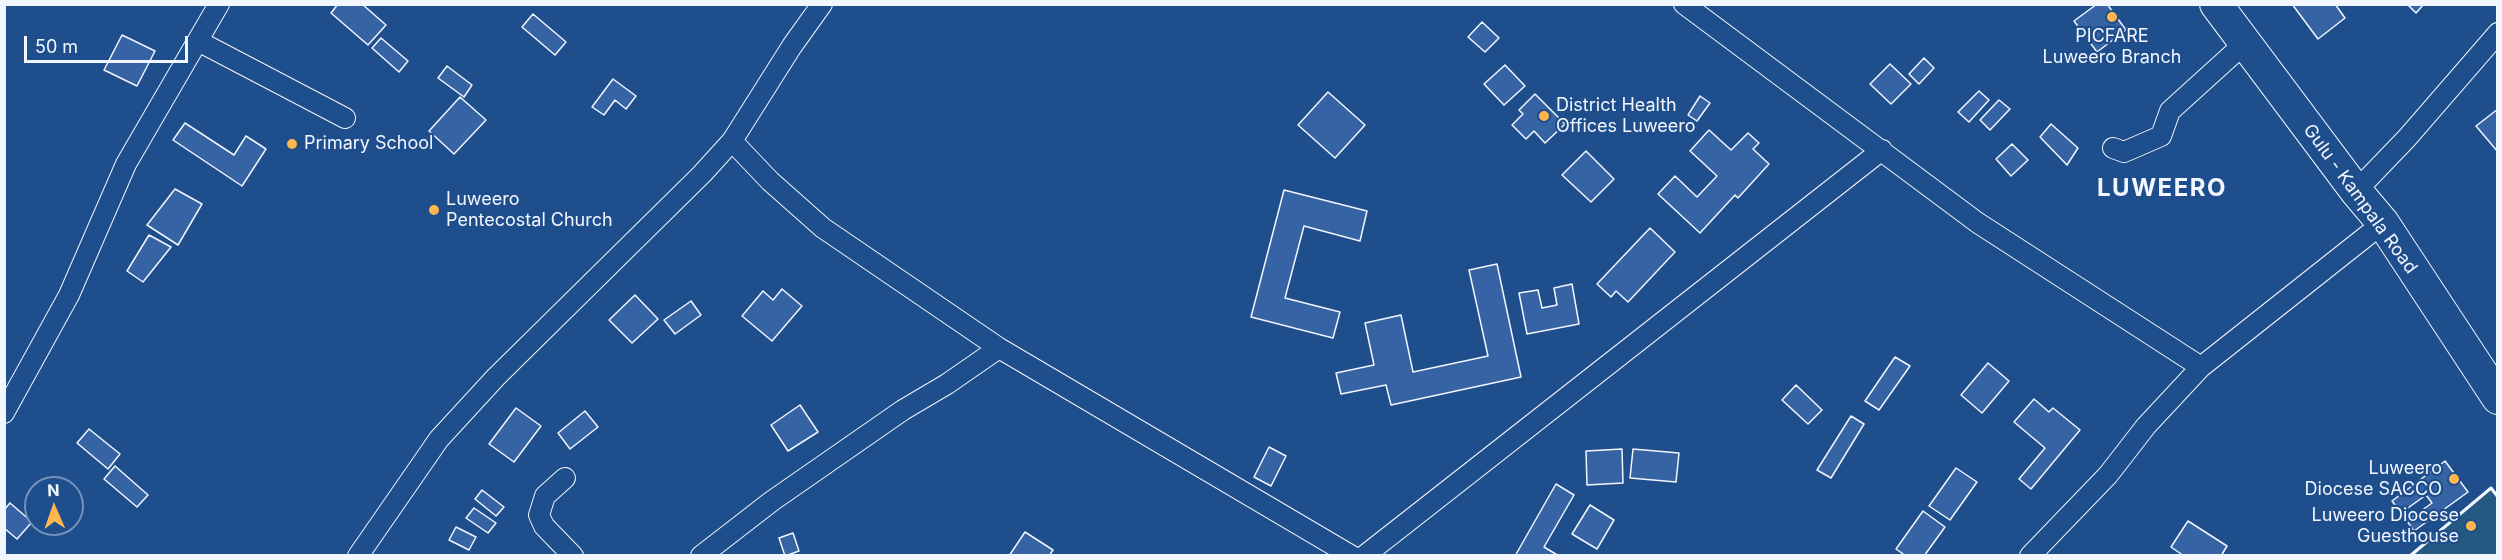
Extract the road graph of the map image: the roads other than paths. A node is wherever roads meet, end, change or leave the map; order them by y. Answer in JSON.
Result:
{"nodes":[{"id":1,"x":219,"y":4,"type":"edge"},
{"id":2,"x":822,"y":4,"type":"edge"},
{"id":3,"x":1684,"y":4,"type":"edge"},
{"id":4,"x":2216,"y":4,"type":"edge"},
{"id":5,"x":2498,"y":33,"type":"edge"},
{"id":6,"x":198,"y":41,"type":"junction"},
{"id":7,"x":2245,"y":43,"type":"junction"},
{"id":8,"x":345,"y":118,"type":"dead end"},
{"id":9,"x":732,"y":141,"type":"junction"},
{"id":10,"x":2113,"y":148,"type":"dead end"},
{"id":11,"x":1882,"y":150,"type":"junction"},
{"id":12,"x":2356,"y":191,"type":"junction"},
{"id":13,"x":2383,"y":223,"type":"junction"},
{"id":14,"x":999,"y":348,"type":"junction"},
{"id":15,"x":2201,"y":367,"type":"junction"},
{"id":16,"x":2498,"y":398,"type":"edge"},
{"id":17,"x":4,"y":412,"type":"edge"},
{"id":18,"x":565,"y":478,"type":"dead end"},
{"id":19,"x":358,"y":555,"type":"edge"},
{"id":20,"x":573,"y":555,"type":"edge"},
{"id":21,"x":701,"y":555,"type":"edge"},
{"id":22,"x":1352,"y":555,"type":"edge"},
{"id":23,"x":1364,"y":555,"type":"edge"},
{"id":24,"x":2030,"y":555,"type":"edge"}],
"edges":[{"from":1,"to":6,"type":"street"},
{"from":2,"to":9,"type":"street"},
{"from":3,"to":11,"type":"street"},
{"from":4,"to":7,"type":"main road","name":"Gulu - Kampala Road"},
{"from":5,"to":12,"type":"street"},
{"from":6,"to":8,"type":"street"},
{"from":6,"to":17,"type":"street"},
{"from":7,"to":10,"type":"street"},
{"from":7,"to":12,"type":"main road","name":"Gulu - Kampala Road"},
{"from":9,"to":14,"type":"street"},
{"from":9,"to":19,"type":"street"},
{"from":11,"to":15,"type":"street"},
{"from":11,"to":23,"type":"street"},
{"from":12,"to":13,"type":"main road","name":"Gulu - Kampala Road"},
{"from":13,"to":15,"type":"street"},
{"from":13,"to":16,"type":"main road","name":"Gulu - Kampala Road"},
{"from":14,"to":21,"type":"street"},
{"from":14,"to":22,"type":"street"},
{"from":15,"to":24,"type":"street"},
{"from":18,"to":20,"type":"street"}]}
